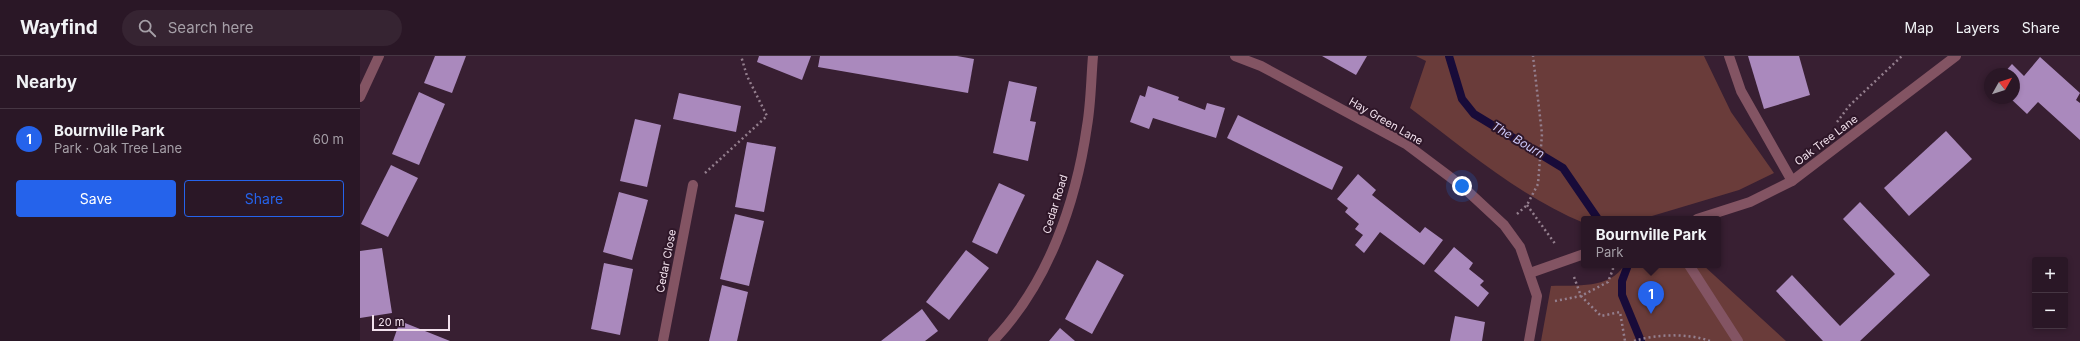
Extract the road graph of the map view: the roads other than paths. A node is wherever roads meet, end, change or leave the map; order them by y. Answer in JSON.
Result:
{"nodes":[{"id":1,"x":379,"y":56,"type":"edge"},
{"id":2,"x":1093,"y":56,"type":"edge"},
{"id":3,"x":1235,"y":56,"type":"edge"},
{"id":4,"x":1729,"y":56,"type":"edge"},
{"id":5,"x":1956,"y":56,"type":"edge"},
{"id":6,"x":360,"y":97,"type":"edge"},
{"id":7,"x":1792,"y":181,"type":"junction"},
{"id":8,"x":693,"y":184,"type":"road end"},
{"id":9,"x":1706,"y":216,"type":"edge"},
{"id":10,"x":1581,"y":255,"type":"edge"},
{"id":11,"x":1691,"y":268,"type":"edge"},
{"id":12,"x":1530,"y":273,"type":"junction"},
{"id":13,"x":663,"y":341,"type":"edge"},
{"id":14,"x":993,"y":341,"type":"edge"},
{"id":15,"x":1530,"y":341,"type":"edge"},
{"id":16,"x":1738,"y":341,"type":"edge"}],
"edges":[{"from":1,"to":6,"type":"street"},
{"from":2,"to":14,"type":"street","name":"Cedar Road"},
{"from":3,"to":12,"type":"street","name":"Hay Green Lane"},
{"from":4,"to":7,"type":"street"},
{"from":5,"to":7,"type":"street","name":"Oak Tree Lane"},
{"from":7,"to":9,"type":"street","name":"Oak Tree Lane"},
{"from":8,"to":13,"type":"street","name":"Cedar Close"},
{"from":10,"to":12,"type":"street"},
{"from":11,"to":16,"type":"street"},
{"from":12,"to":15,"type":"street","name":"Hay Green Lane"}]}
